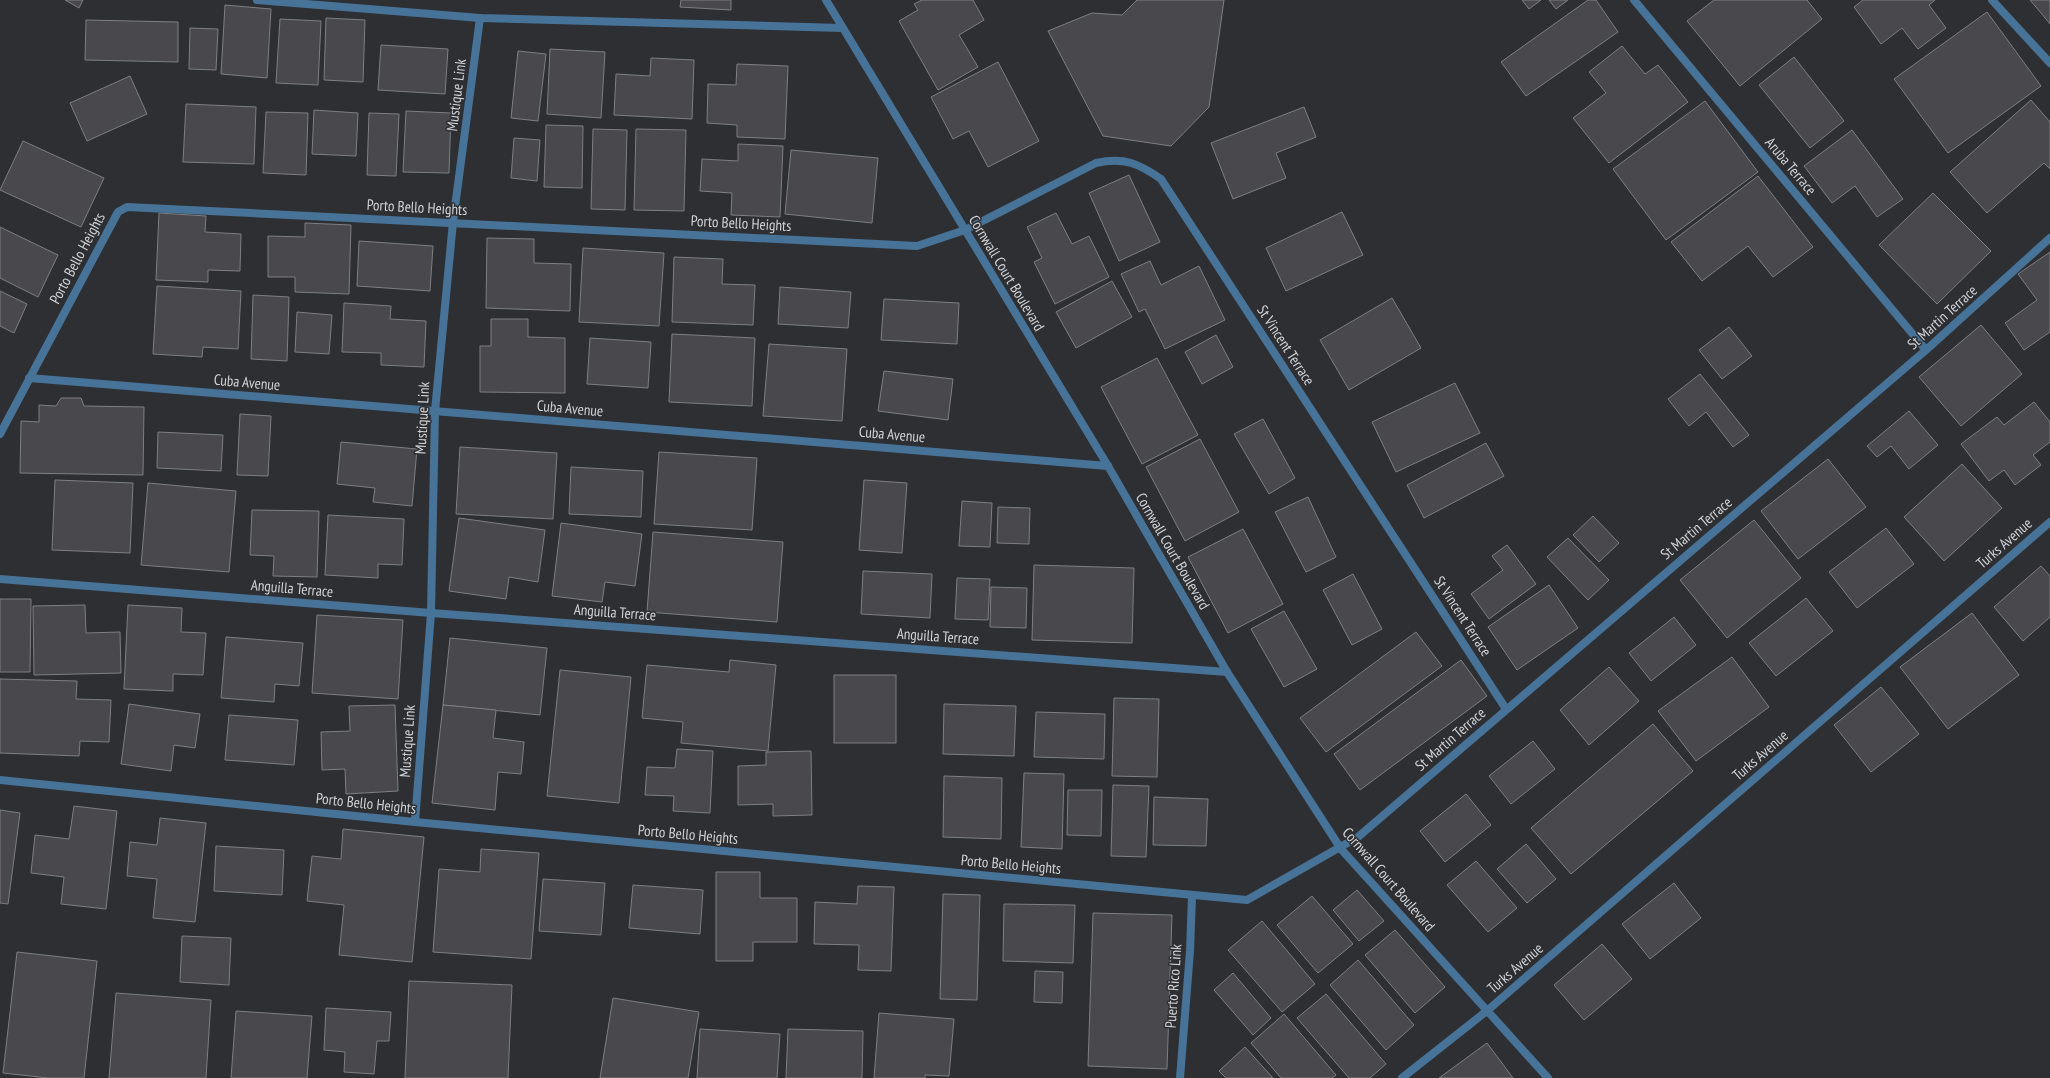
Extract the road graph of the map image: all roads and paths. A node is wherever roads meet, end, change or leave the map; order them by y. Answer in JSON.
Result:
{"nodes":[{"id":1,"x":257,"y":0,"type":"edge"},
{"id":2,"x":826,"y":0,"type":"edge"},
{"id":3,"x":1634,"y":0,"type":"edge"},
{"id":4,"x":1992,"y":0,"type":"edge"},
{"id":5,"x":480,"y":18,"type":"junction"},
{"id":6,"x":842,"y":28,"type":"junction"},
{"id":7,"x":2050,"y":63,"type":"edge"},
{"id":8,"x":453,"y":222,"type":"junction"},
{"id":9,"x":965,"y":230,"type":"junction"},
{"id":10,"x":2050,"y":238,"type":"edge"},
{"id":11,"x":1926,"y":350,"type":"junction"},
{"id":12,"x":29,"y":378,"type":"junction"},
{"id":13,"x":435,"y":411,"type":"junction"},
{"id":14,"x":0,"y":434,"type":"edge"},
{"id":15,"x":1108,"y":466,"type":"junction"},
{"id":16,"x":2050,"y":522,"type":"edge"},
{"id":17,"x":0,"y":579,"type":"edge"},
{"id":18,"x":431,"y":613,"type":"junction"},
{"id":19,"x":1228,"y":672,"type":"junction"},
{"id":20,"x":1506,"y":709,"type":"junction"},
{"id":21,"x":0,"y":780,"type":"edge"},
{"id":22,"x":415,"y":822,"type":"junction"},
{"id":23,"x":1358,"y":837,"type":"joint"},
{"id":24,"x":1341,"y":849,"type":"junction"},
{"id":25,"x":1192,"y":896,"type":"junction"},
{"id":26,"x":1488,"y":1010,"type":"junction"},
{"id":27,"x":1180,"y":1078,"type":"edge"},
{"id":28,"x":1402,"y":1078,"type":"edge"},
{"id":29,"x":1548,"y":1078,"type":"edge"}],
"edges":[{"from":1,"to":5,"type":"street"},
{"from":2,"to":6,"type":"street","name":"Cornwall Court Boulevard"},
{"from":3,"to":11,"type":"street","name":"Aruba Terrace"},
{"from":4,"to":7,"type":"street"},
{"from":5,"to":6,"type":"street"},
{"from":5,"to":8,"type":"street","name":"Mustique Link"},
{"from":6,"to":9,"type":"street","name":"Cornwall Court Boulevard"},
{"from":8,"to":9,"type":"street","name":"Porto Bello Heights"},
{"from":8,"to":12,"type":"street","name":"Porto Bello Heights"},
{"from":8,"to":13,"type":"street","name":"Mustique Link"},
{"from":9,"to":15,"type":"street","name":"Cornwall Court Boulevard"},
{"from":9,"to":20,"type":"street","name":"St Vincent Terrace"},
{"from":10,"to":11,"type":"street","name":"St Martin Terrace"},
{"from":11,"to":20,"type":"street","name":"St Martin Terrace"},
{"from":12,"to":13,"type":"street","name":"Cuba Avenue"},
{"from":12,"to":14,"type":"street","name":"Porto Bello Heights"},
{"from":13,"to":15,"type":"street","name":"Cuba Avenue"},
{"from":13,"to":18,"type":"street","name":"Mustique Link"},
{"from":15,"to":19,"type":"street","name":"Cornwall Court Boulevard"},
{"from":16,"to":26,"type":"street","name":"Turks Avenue"},
{"from":17,"to":18,"type":"street","name":"Anguilla Terrace"},
{"from":18,"to":19,"type":"street","name":"Anguilla Terrace"},
{"from":18,"to":22,"type":"street","name":"Mustique Link"},
{"from":19,"to":24,"type":"street","name":"Cornwall Court Boulevard"},
{"from":20,"to":23,"type":"street","name":"St Martin Terrace"},
{"from":21,"to":22,"type":"street","name":"Porto Bello Heights"},
{"from":22,"to":25,"type":"street","name":"Porto Bello Heights"},
{"from":23,"to":24,"type":"street","name":"Porto Bello Heights"},
{"from":24,"to":25,"type":"street","name":"Porto Bello Heights"},
{"from":24,"to":26,"type":"street","name":"Cornwall Court Boulevard"},
{"from":25,"to":27,"type":"street","name":"Puerto Rico Link"},
{"from":26,"to":28,"type":"street","name":"Turks Avenue"},
{"from":26,"to":29,"type":"street","name":"Cornwall Court Boulevard"}]}
